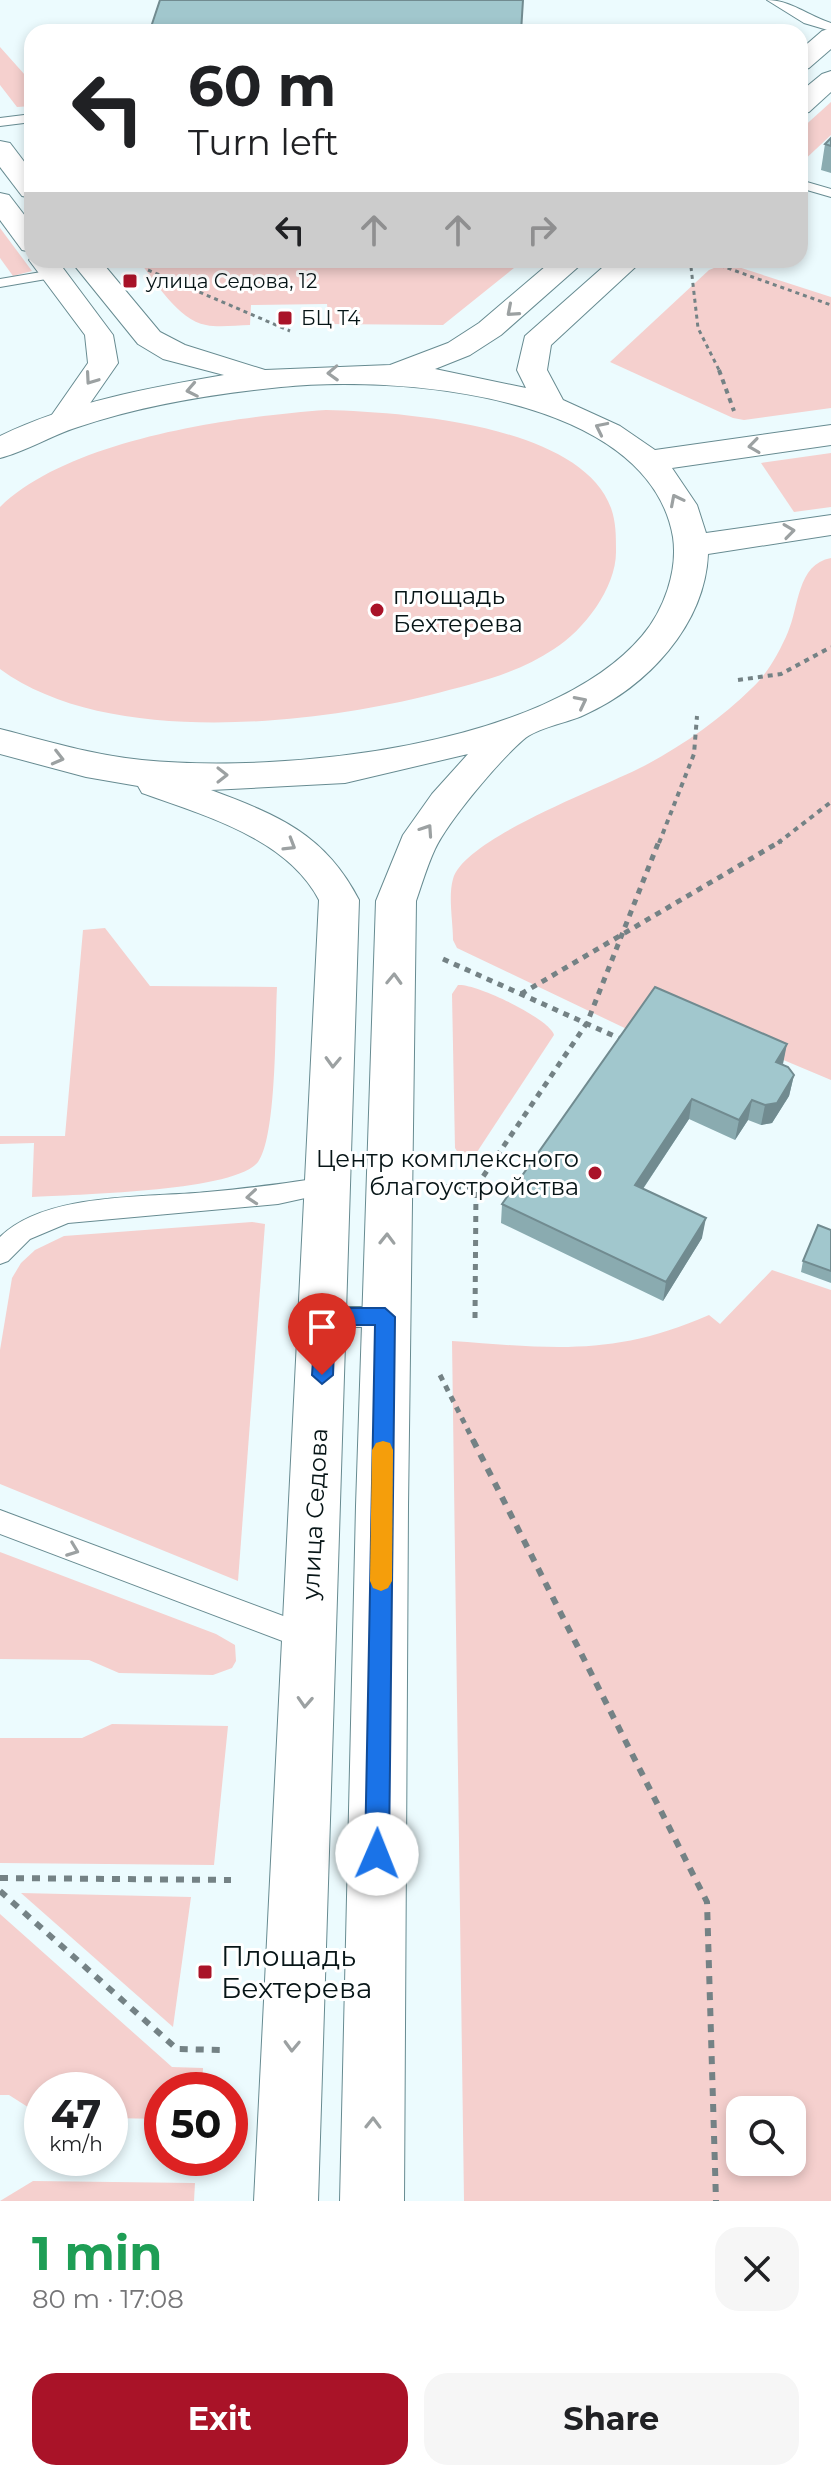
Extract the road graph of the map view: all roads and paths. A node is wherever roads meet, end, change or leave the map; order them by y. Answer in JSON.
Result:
{"nodes":[{"id":1,"x":773,"y":0,"type":"edge"},
{"id":2,"x":831,"y":27,"type":"edge"},
{"id":3,"x":831,"y":36,"type":"edge"},
{"id":4,"x":808,"y":56,"type":"edge"},
{"id":5,"x":831,"y":79,"type":"edge"},
{"id":6,"x":808,"y":99,"type":"edge"},
{"id":7,"x":24,"y":119,"type":"edge"},
{"id":8,"x":0,"y":122,"type":"edge"},
{"id":9,"x":0,"y":149,"type":"edge"},
{"id":10,"x":24,"y":180,"type":"edge"},
{"id":11,"x":808,"y":186,"type":"edge"},
{"id":12,"x":831,"y":193,"type":"edge"},
{"id":13,"x":0,"y":201,"type":"edge"},
{"id":14,"x":24,"y":233,"type":"edge"},
{"id":15,"x":45,"y":268,"type":"edge"},
{"id":16,"x":49,"y":268,"type":"edge"},
{"id":17,"x":92,"y":268,"type":"edge"},
{"id":18,"x":562,"y":268,"type":"edge"},
{"id":19,"x":619,"y":268,"type":"edge"},
{"id":20,"x":691,"y":268,"type":"edge"},
{"id":21,"x":727,"y":268,"type":"edge"},
{"id":22,"x":172,"y":281,"type":"dead end"},
{"id":23,"x":0,"y":283,"type":"edge"},
{"id":24,"x":831,"y":305,"type":"edge"},
{"id":25,"x":290,"y":331,"type":"dead end"},
{"id":26,"x":398,"y":373,"type":"junction"},
{"id":27,"x":269,"y":377,"type":"junction"},
{"id":28,"x":548,"y":402,"type":"junction"},
{"id":29,"x":736,"y":418,"type":"dead end"},
{"id":30,"x":64,"y":419,"type":"junction"},
{"id":31,"x":831,"y":435,"type":"edge"},
{"id":32,"x":0,"y":448,"type":"edge"},
{"id":33,"x":649,"y":461,"type":"junction"},
{"id":34,"x":831,"y":525,"type":"edge"},
{"id":35,"x":691,"y":546,"type":"junction"},
{"id":36,"x":831,"y":647,"type":"edge"},
{"id":37,"x":738,"y":680,"type":"dead end"},
{"id":38,"x":697,"y":716,"type":"dead end"},
{"id":39,"x":509,"y":732,"type":"junction"},
{"id":40,"x":0,"y":741,"type":"edge"},
{"id":41,"x":116,"y":770,"type":"junction"},
{"id":42,"x":831,"y":802,"type":"edge"},
{"id":43,"x":624,"y":938,"type":"junction"},
{"id":44,"x":442,"y":959,"type":"dead end"},
{"id":45,"x":521,"y":994,"type":"junction"},
{"id":46,"x":587,"y":1023,"type":"junction"},
{"id":47,"x":628,"y":1042,"type":"edge"},
{"id":48,"x":329,"y":1185,"type":"junction"},
{"id":49,"x":443,"y":1187,"type":"dead end"},
{"id":50,"x":476,"y":1187,"type":"junction"},
{"id":51,"x":0,"y":1254,"type":"edge"},
{"id":52,"x":325,"y":1317,"type":"junction"},
{"id":53,"x":385,"y":1317,"type":"junction"},
{"id":54,"x":475,"y":1318,"type":"dead end"},
{"id":55,"x":440,"y":1375,"type":"dead end"},
{"id":56,"x":0,"y":1522,"type":"edge"},
{"id":57,"x":309,"y":1638,"type":"junction"},
{"id":58,"x":0,"y":1878,"type":"edge"},
{"id":59,"x":231,"y":1880,"type":"dead end"},
{"id":60,"x":0,"y":1891,"type":"edge"},
{"id":61,"x":221,"y":2050,"type":"dead end"},
{"id":62,"x":286,"y":2201,"type":"edge"},
{"id":63,"x":372,"y":2201,"type":"edge"},
{"id":64,"x":716,"y":2201,"type":"edge"}],
"edges":[{"from":1,"to":2,"type":"lane"},
{"from":3,"to":4,"type":"main road"},
{"from":5,"to":6,"type":"main road"},
{"from":7,"to":8,"type":"lane"},
{"from":9,"to":10,"type":"main road"},
{"from":11,"to":12,"type":"lane"},
{"from":13,"to":14,"type":"street"},
{"from":15,"to":23,"type":"lane"},
{"from":16,"to":30,"type":"street","one_way":true},
{"from":17,"to":27,"type":"main road"},
{"from":18,"to":26,"type":"main road","one_way":true},
{"from":19,"to":28,"type":"main road"},
{"from":20,"to":29,"type":"path"},
{"from":21,"to":24,"type":"path"},
{"from":22,"to":25,"type":"path"},
{"from":26,"to":27,"type":"main road","one_way":true},
{"from":26,"to":28,"type":"main road"},
{"from":27,"to":30,"type":"main road","one_way":true},
{"from":33,"to":28,"type":"main road","one_way":true},
{"from":30,"to":32,"type":"main road"},
{"from":31,"to":33,"type":"main road","one_way":true},
{"from":35,"to":33,"type":"main road","one_way":true},
{"from":35,"to":34,"type":"main road","one_way":true},
{"from":39,"to":35,"type":"main road","one_way":true},
{"from":36,"to":37,"type":"path"},
{"from":38,"to":43,"type":"path"},
{"from":41,"to":39,"type":"main road","one_way":true},
{"from":53,"to":39,"type":"main road","one_way":true},
{"from":40,"to":41,"type":"main road","one_way":true},
{"from":41,"to":48,"type":"main road","name":"улица Седова","one_way":true},
{"from":42,"to":43,"type":"path"},
{"from":43,"to":45,"type":"path"},
{"from":43,"to":46,"type":"path"},
{"from":44,"to":45,"type":"path"},
{"from":45,"to":46,"type":"path"},
{"from":46,"to":47,"type":"path"},
{"from":46,"to":50,"type":"path"},
{"from":48,"to":51,"type":"lane","one_way":true},
{"from":48,"to":52,"type":"main road","name":"улица Седова"},
{"from":49,"to":50,"type":"path"},
{"from":50,"to":54,"type":"path"},
{"from":52,"to":53,"type":"lane"},
{"from":52,"to":57,"type":"main road","name":"улица Седова"},
{"from":63,"to":53,"type":"main road","one_way":true},
{"from":55,"to":64,"type":"path"},
{"from":56,"to":57,"type":"lane","one_way":true},
{"from":57,"to":62,"type":"main road","name":"улица Седова","one_way":true},
{"from":58,"to":59,"type":"path"},
{"from":60,"to":61,"type":"path"}]}
